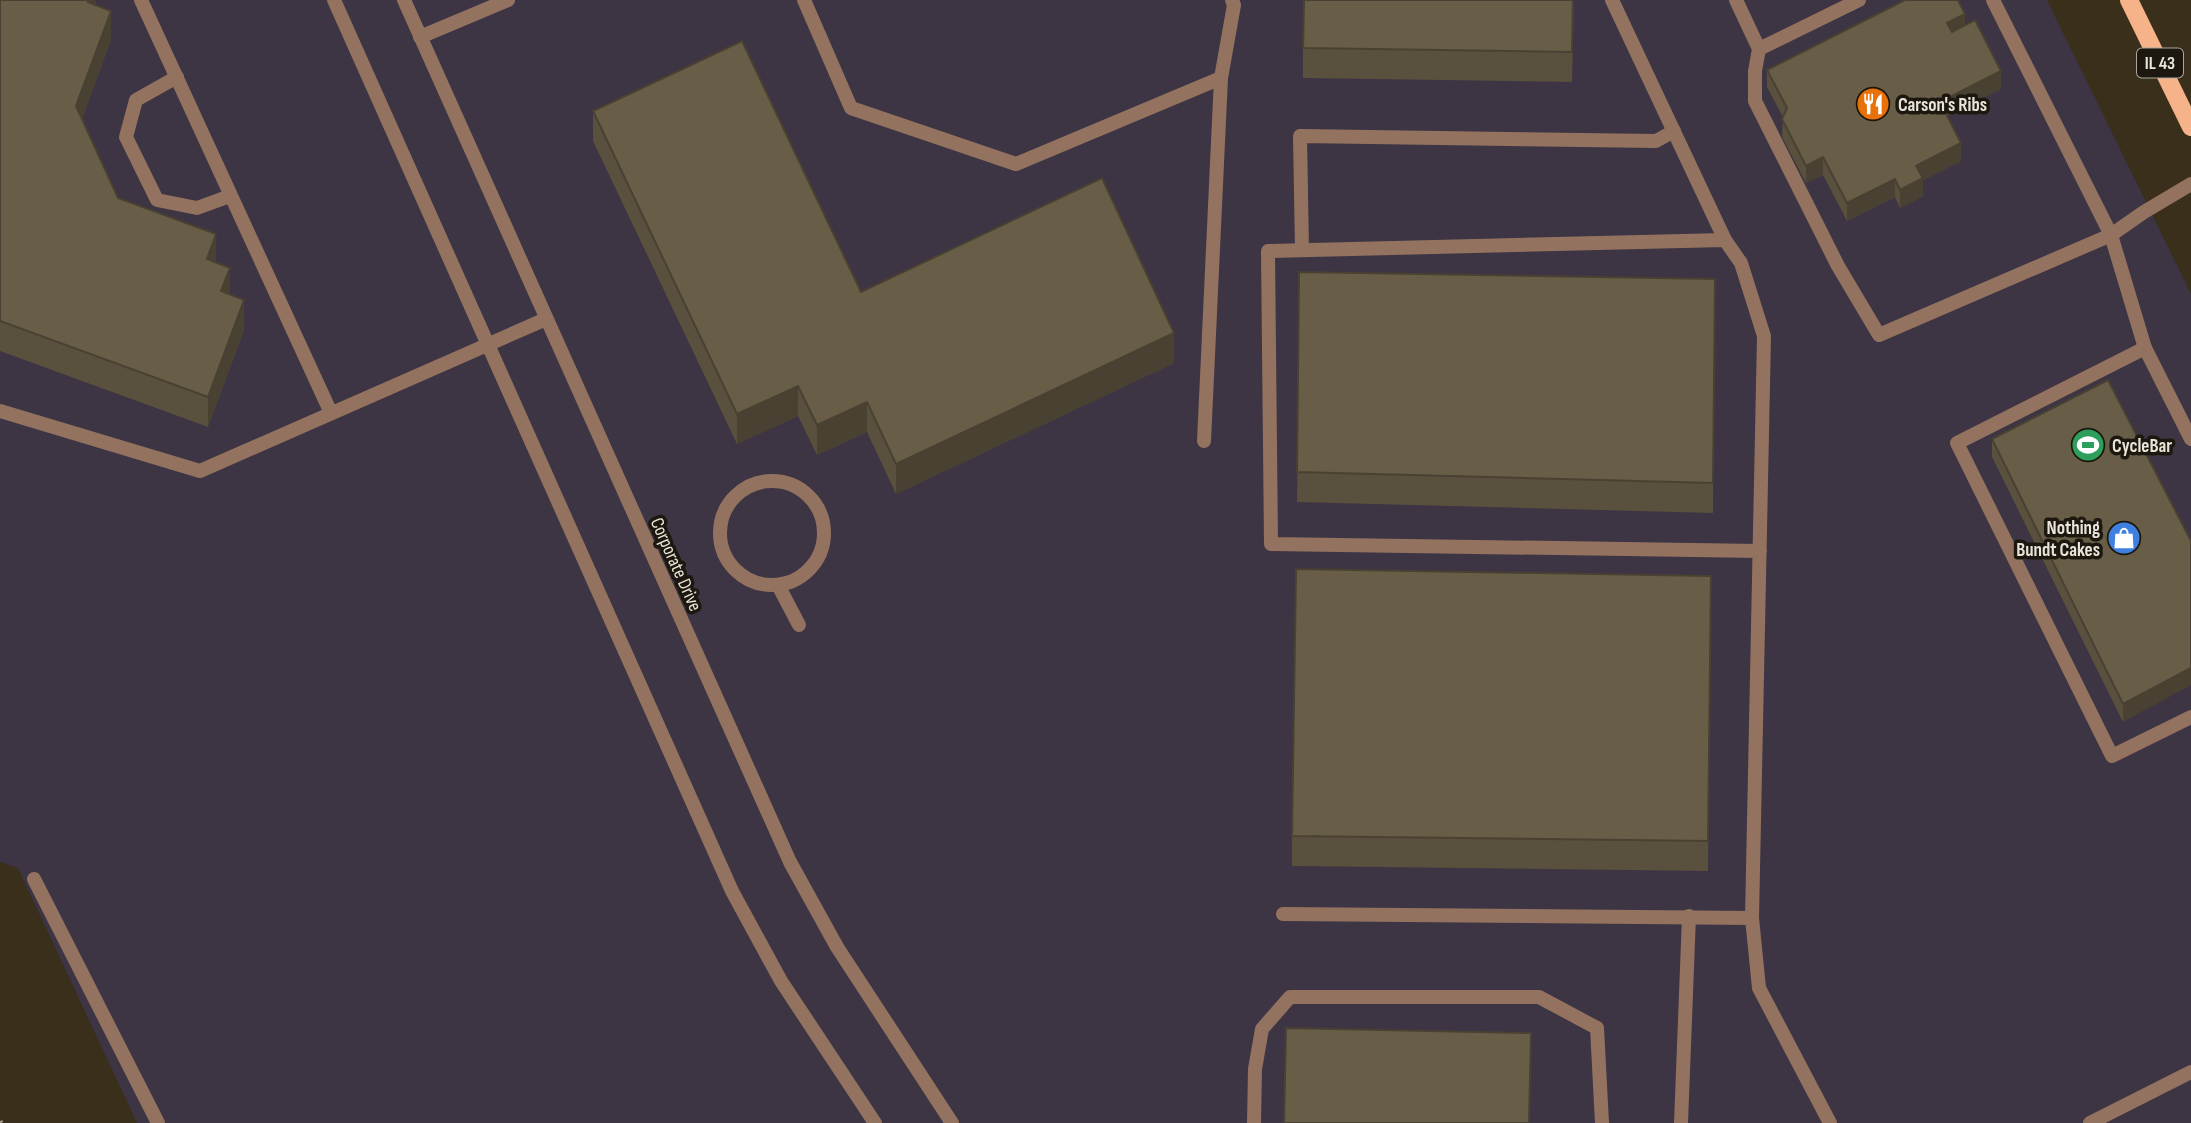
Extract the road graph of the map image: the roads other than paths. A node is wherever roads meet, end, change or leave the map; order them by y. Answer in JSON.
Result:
{"nodes":[{"id":1,"x":141,"y":0,"type":"edge"},
{"id":2,"x":334,"y":0,"type":"edge"},
{"id":3,"x":404,"y":0,"type":"edge"},
{"id":4,"x":508,"y":0,"type":"edge"},
{"id":5,"x":804,"y":0,"type":"edge"},
{"id":6,"x":1232,"y":0,"type":"edge"},
{"id":7,"x":1612,"y":0,"type":"edge"},
{"id":8,"x":1736,"y":0,"type":"edge"},
{"id":9,"x":1993,"y":0,"type":"edge"},
{"id":10,"x":2129,"y":0,"type":"edge"},
{"id":11,"x":1855,"y":1,"type":"edge"},
{"id":12,"x":420,"y":37,"type":"junction"},
{"id":13,"x":1759,"y":50,"type":"junction"},
{"id":14,"x":177,"y":77,"type":"junction"},
{"id":15,"x":1220,"y":78,"type":"junction"},
{"id":16,"x":2191,"y":127,"type":"edge"},
{"id":17,"x":1674,"y":131,"type":"junction"},
{"id":18,"x":2191,"y":184,"type":"edge"},
{"id":19,"x":230,"y":196,"type":"junction"},
{"id":20,"x":2111,"y":235,"type":"junction"},
{"id":21,"x":1725,"y":240,"type":"junction"},
{"id":22,"x":1302,"y":250,"type":"junction"},
{"id":23,"x":546,"y":319,"type":"junction"},
{"id":24,"x":487,"y":345,"type":"junction"},
{"id":25,"x":2145,"y":348,"type":"junction"},
{"id":26,"x":0,"y":411,"type":"edge"},
{"id":27,"x":331,"y":413,"type":"junction"},
{"id":28,"x":2191,"y":439,"type":"edge"},
{"id":29,"x":1204,"y":441,"type":"dead end"},
{"id":30,"x":1760,"y":551,"type":"junction"},
{"id":31,"x":778,"y":585,"type":"junction"},
{"id":32,"x":799,"y":625,"type":"dead end"},
{"id":33,"x":2191,"y":717,"type":"edge"},
{"id":34,"x":34,"y":879,"type":"dead end"},
{"id":35,"x":1283,"y":914,"type":"dead end"},
{"id":36,"x":1689,"y":916,"type":"junction"},
{"id":37,"x":1752,"y":918,"type":"junction"},
{"id":38,"x":2191,"y":1072,"type":"edge"},
{"id":39,"x":158,"y":1123,"type":"edge"},
{"id":40,"x":875,"y":1123,"type":"edge"},
{"id":41,"x":953,"y":1123,"type":"edge"},
{"id":42,"x":1254,"y":1123,"type":"edge"},
{"id":43,"x":1602,"y":1123,"type":"edge"},
{"id":44,"x":1681,"y":1123,"type":"edge"},
{"id":45,"x":1830,"y":1123,"type":"edge"},
{"id":46,"x":2090,"y":1123,"type":"edge"}],
"edges":[{"from":1,"to":14,"type":"street"},
{"from":2,"to":24,"type":"street"},
{"from":3,"to":12,"type":"street","name":"Corporate Drive"},
{"from":4,"to":12,"type":"street"},
{"from":5,"to":15,"type":"street"},
{"from":6,"to":15,"type":"street"},
{"from":7,"to":17,"type":"street"},
{"from":8,"to":13,"type":"street"},
{"from":9,"to":20,"type":"street"},
{"from":10,"to":16,"type":"main road","number":"IL 43"},
{"from":11,"to":13,"type":"street"},
{"from":12,"to":23,"type":"street","name":"Corporate Drive"},
{"from":13,"to":20,"type":"street"},
{"from":14,"to":19,"type":"street"},
{"from":14,"to":19,"type":"street"},
{"from":15,"to":29,"type":"street"},
{"from":17,"to":21,"type":"street"},
{"from":17,"to":22,"type":"street"},
{"from":18,"to":20,"type":"street"},
{"from":19,"to":27,"type":"street"},
{"from":20,"to":25,"type":"street"},
{"from":21,"to":22,"type":"street"},
{"from":21,"to":30,"type":"street"},
{"from":22,"to":30,"type":"street"},
{"from":23,"to":24,"type":"street"},
{"from":23,"to":41,"type":"street","name":"Corporate Drive"},
{"from":24,"to":27,"type":"street"},
{"from":24,"to":40,"type":"street"},
{"from":25,"to":28,"type":"street"},
{"from":25,"to":33,"type":"street"},
{"from":26,"to":27,"type":"street"},
{"from":30,"to":37,"type":"street"},
{"from":31,"to":31,"type":"street"},
{"from":31,"to":32,"type":"street"},
{"from":34,"to":39,"type":"street"},
{"from":35,"to":36,"type":"street"},
{"from":36,"to":37,"type":"street"},
{"from":36,"to":44,"type":"street"},
{"from":37,"to":45,"type":"street"},
{"from":38,"to":46,"type":"street"},
{"from":42,"to":43,"type":"street"}]}
